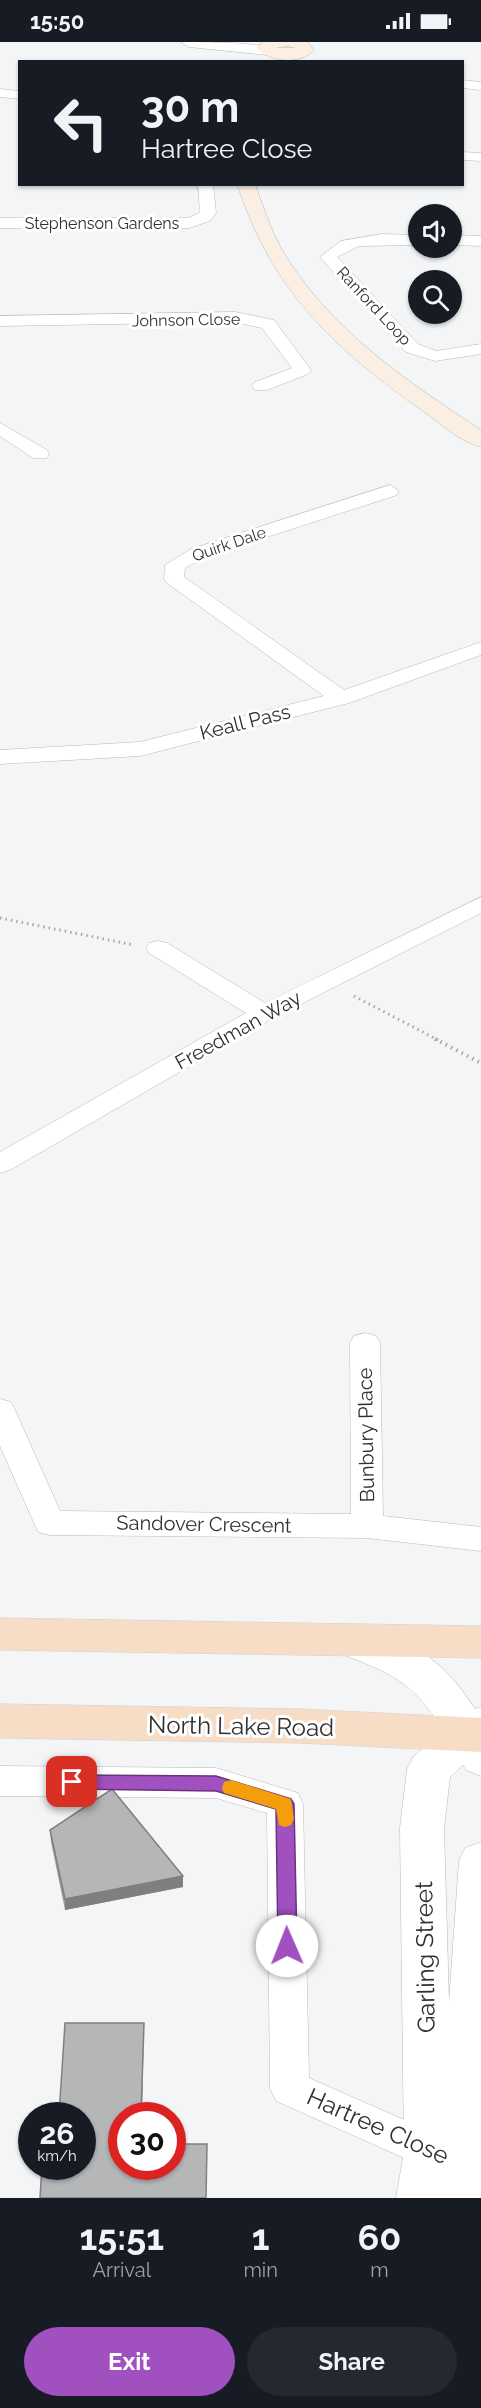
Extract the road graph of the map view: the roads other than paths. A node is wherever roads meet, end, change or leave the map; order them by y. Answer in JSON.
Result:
{"nodes":[{"id":1,"x":189,"y":42,"type":"edge"},
{"id":2,"x":282,"y":49,"type":"edge"},
{"id":3,"x":464,"y":84,"type":"edge"},
{"id":4,"x":481,"y":86,"type":"edge"},
{"id":5,"x":10,"y":94,"type":"edge"},
{"id":6,"x":0,"y":109,"type":"edge"},
{"id":7,"x":464,"y":156,"type":"edge"},
{"id":8,"x":481,"y":157,"type":"edge"},
{"id":9,"x":205,"y":186,"type":"edge"},
{"id":10,"x":247,"y":186,"type":"edge"},
{"id":11,"x":261,"y":186,"type":"edge"},
{"id":12,"x":0,"y":223,"type":"edge"},
{"id":13,"x":408,"y":240,"type":"edge"},
{"id":14,"x":462,"y":240,"type":"edge"},
{"id":15,"x":481,"y":241,"type":"edge"},
{"id":16,"x":0,"y":321,"type":"edge"},
{"id":17,"x":481,"y":349,"type":"edge"},
{"id":18,"x":261,"y":386,"type":"dead end"},
{"id":19,"x":481,"y":426,"type":"edge"},
{"id":20,"x":0,"y":428,"type":"edge"},
{"id":21,"x":481,"y":440,"type":"edge"},
{"id":22,"x":40,"y":454,"type":"dead end"},
{"id":23,"x":390,"y":491,"type":"dead end"},
{"id":24,"x":481,"y":648,"type":"edge"},
{"id":25,"x":341,"y":698,"type":"junction"},
{"id":26,"x":0,"y":757,"type":"edge"},
{"id":27,"x":481,"y":904,"type":"edge"},
{"id":28,"x":158,"y":948,"type":"road end"},
{"id":29,"x":264,"y":1013,"type":"junction"},
{"id":30,"x":0,"y":1164,"type":"edge"},
{"id":31,"x":365,"y":1343,"type":"dead end"},
{"id":32,"x":0,"y":1410,"type":"edge"},
{"id":33,"x":367,"y":1526,"type":"junction"},
{"id":34,"x":481,"y":1539,"type":"edge"},
{"id":35,"x":0,"y":1634,"type":"edge"},
{"id":36,"x":349,"y":1640,"type":"junction"},
{"id":37,"x":481,"y":1642,"type":"edge"},
{"id":38,"x":0,"y":1721,"type":"edge"},
{"id":39,"x":478,"y":1738,"type":"edge"},
{"id":40,"x":0,"y":1781,"type":"edge"},
{"id":41,"x":481,"y":1861,"type":"edge"},
{"id":42,"x":449,"y":2171,"type":"edge"},
{"id":43,"x":421,"y":2198,"type":"edge"}],
"edges":[{"from":1,"to":2,"type":"street"},
{"from":3,"to":4,"type":"street"},
{"from":5,"to":6,"type":"street"},
{"from":7,"to":8,"type":"street"},
{"from":9,"to":12,"type":"street","name":"Stephenson Gardens"},
{"from":10,"to":21,"type":"main road"},
{"from":11,"to":19,"type":"main road"},
{"from":13,"to":17,"type":"street","name":"Ranford Loop"},
{"from":14,"to":15,"type":"street"},
{"from":16,"to":18,"type":"street","name":"Johnson Close"},
{"from":20,"to":22,"type":"street"},
{"from":23,"to":25,"type":"street","name":"Quirk Dale"},
{"from":24,"to":25,"type":"street","name":"Keall Pass"},
{"from":25,"to":26,"type":"street","name":"Keall Pass"},
{"from":27,"to":29,"type":"street","name":"Freedman Way"},
{"from":28,"to":29,"type":"street"},
{"from":29,"to":30,"type":"street","name":"Freedman Way"},
{"from":31,"to":33,"type":"street","name":"Bunbury Place"},
{"from":32,"to":33,"type":"street","name":"Sandover Crescent"},
{"from":33,"to":34,"type":"street","name":"Sandover Crescent"},
{"from":35,"to":36,"type":"main road"},
{"from":36,"to":37,"type":"main road"},
{"from":36,"to":39,"type":"street"},
{"from":38,"to":39,"type":"main road","name":"North Lake Road"},
{"from":39,"to":42,"type":"street","name":"Garling Street"},
{"from":40,"to":42,"type":"street","name":"Hartree Close"},
{"from":41,"to":42,"type":"street","name":"Garling Street"},
{"from":42,"to":43,"type":"street","name":"Garling Street"}]}
